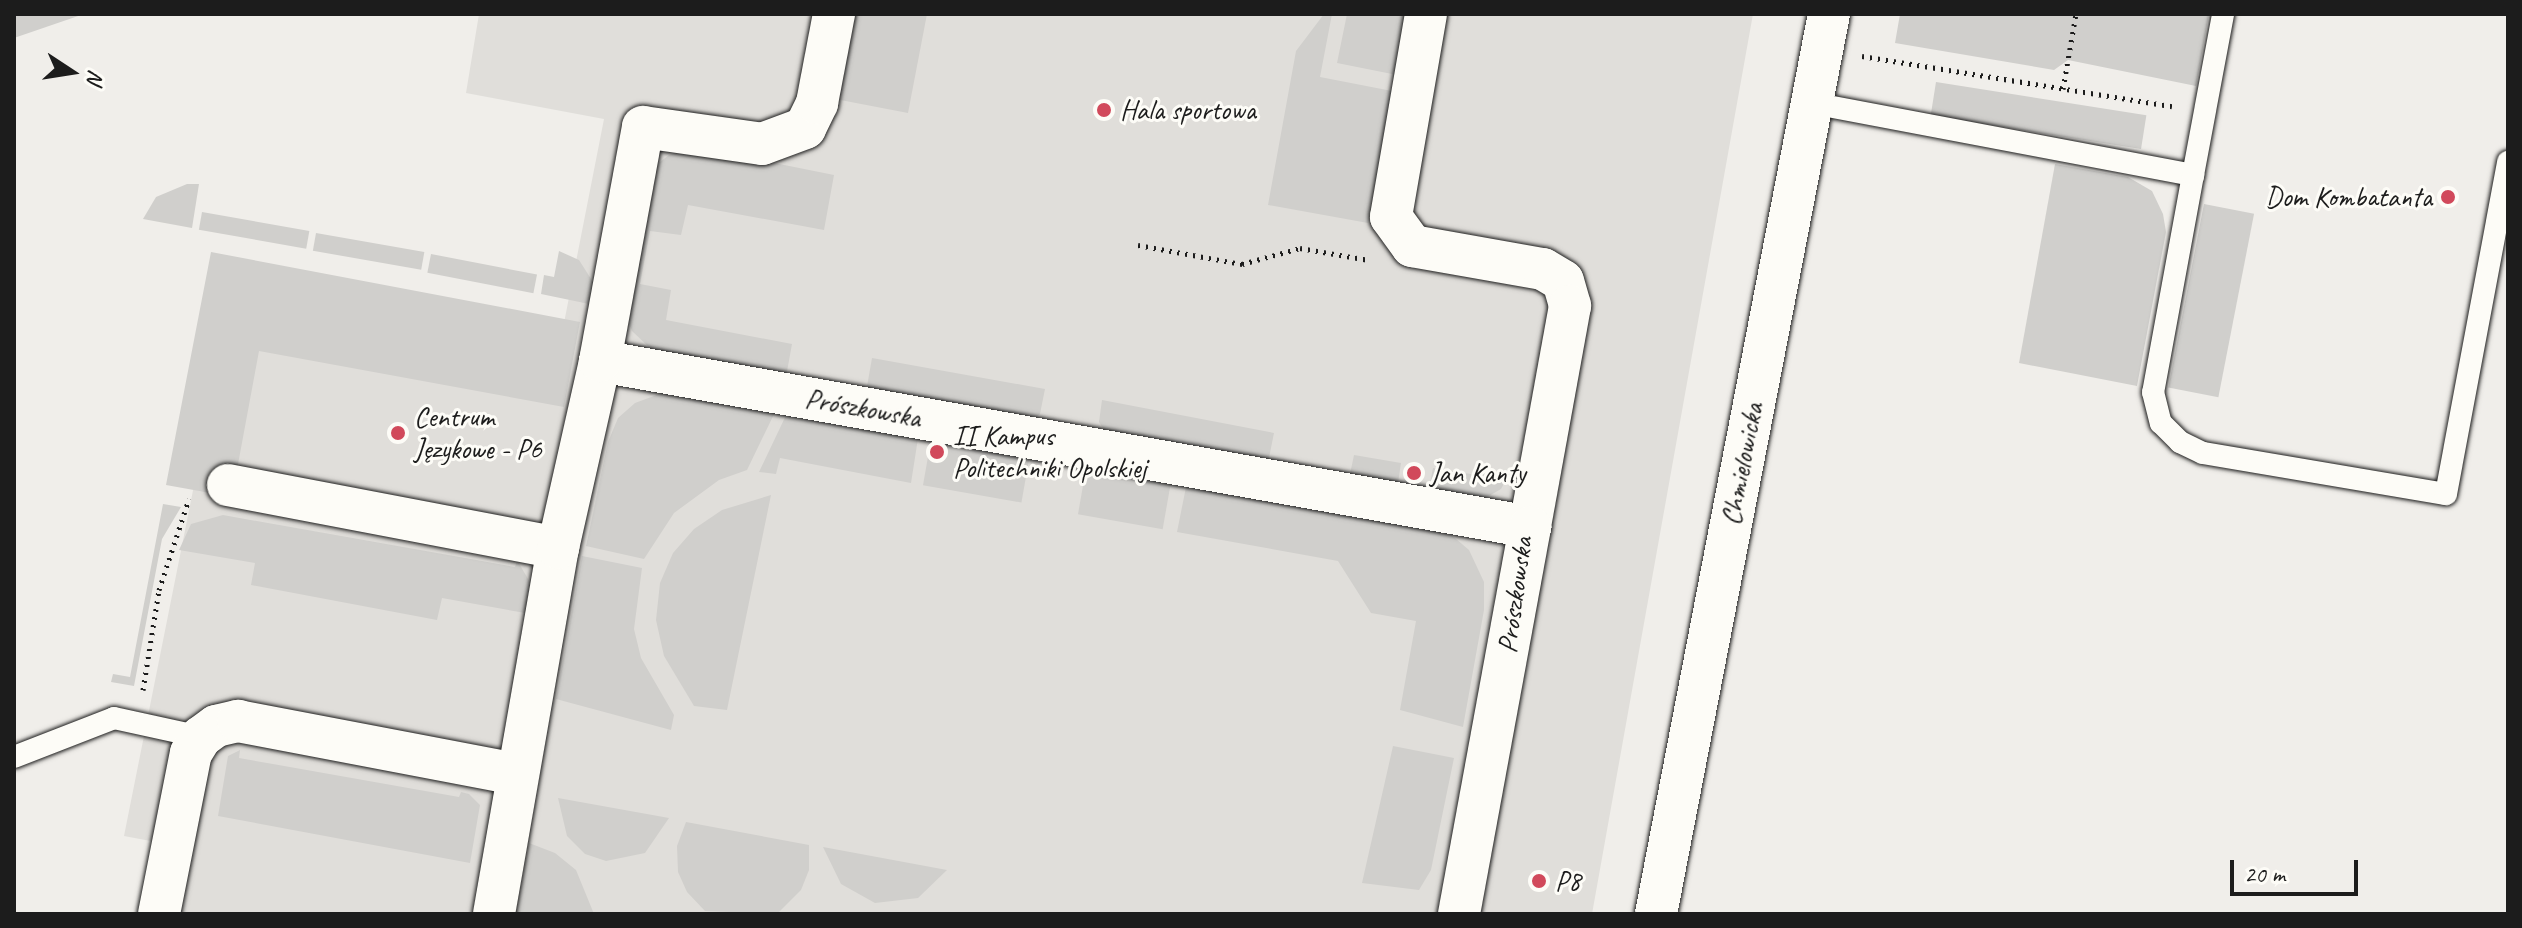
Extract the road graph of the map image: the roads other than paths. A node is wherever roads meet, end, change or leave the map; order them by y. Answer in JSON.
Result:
{"nodes":[{"id":1,"x":834,"y":14,"type":"edge"},
{"id":2,"x":1426,"y":14,"type":"edge"},
{"id":3,"x":2223,"y":14,"type":"edge"},
{"id":4,"x":1825,"y":32,"type":"edge"},
{"id":5,"x":1812,"y":103,"type":"junction"},
{"id":6,"x":2508,"y":162,"type":"edge"},
{"id":7,"x":2193,"y":175,"type":"junction"},
{"id":8,"x":600,"y":361,"type":"junction"},
{"id":9,"x":228,"y":485,"type":"road end"},
{"id":10,"x":1530,"y":527,"type":"junction"},
{"id":11,"x":558,"y":548,"type":"junction"},
{"id":12,"x":194,"y":754,"type":"junction"},
{"id":13,"x":14,"y":757,"type":"edge"},
{"id":14,"x":517,"y":774,"type":"junction"},
{"id":15,"x":159,"y":914,"type":"edge"},
{"id":16,"x":494,"y":914,"type":"edge"},
{"id":17,"x":1459,"y":914,"type":"edge"},
{"id":18,"x":1656,"y":914,"type":"edge"}],
"edges":[{"from":1,"to":8,"type":"street"},
{"from":2,"to":10,"type":"street"},
{"from":3,"to":7,"type":"lane"},
{"from":4,"to":5,"type":"street","name":"Chmielowicka"},
{"from":5,"to":7,"type":"lane"},
{"from":5,"to":18,"type":"street","name":"Chmielowicka"},
{"from":6,"to":7,"type":"lane"},
{"from":8,"to":10,"type":"street","name":"Prószkowska"},
{"from":8,"to":11,"type":"street"},
{"from":9,"to":11,"type":"street"},
{"from":10,"to":17,"type":"street","name":"Prószkowska"},
{"from":11,"to":14,"type":"street"},
{"from":12,"to":13,"type":"lane"},
{"from":12,"to":14,"type":"street"},
{"from":12,"to":15,"type":"street"},
{"from":14,"to":16,"type":"street"}]}
